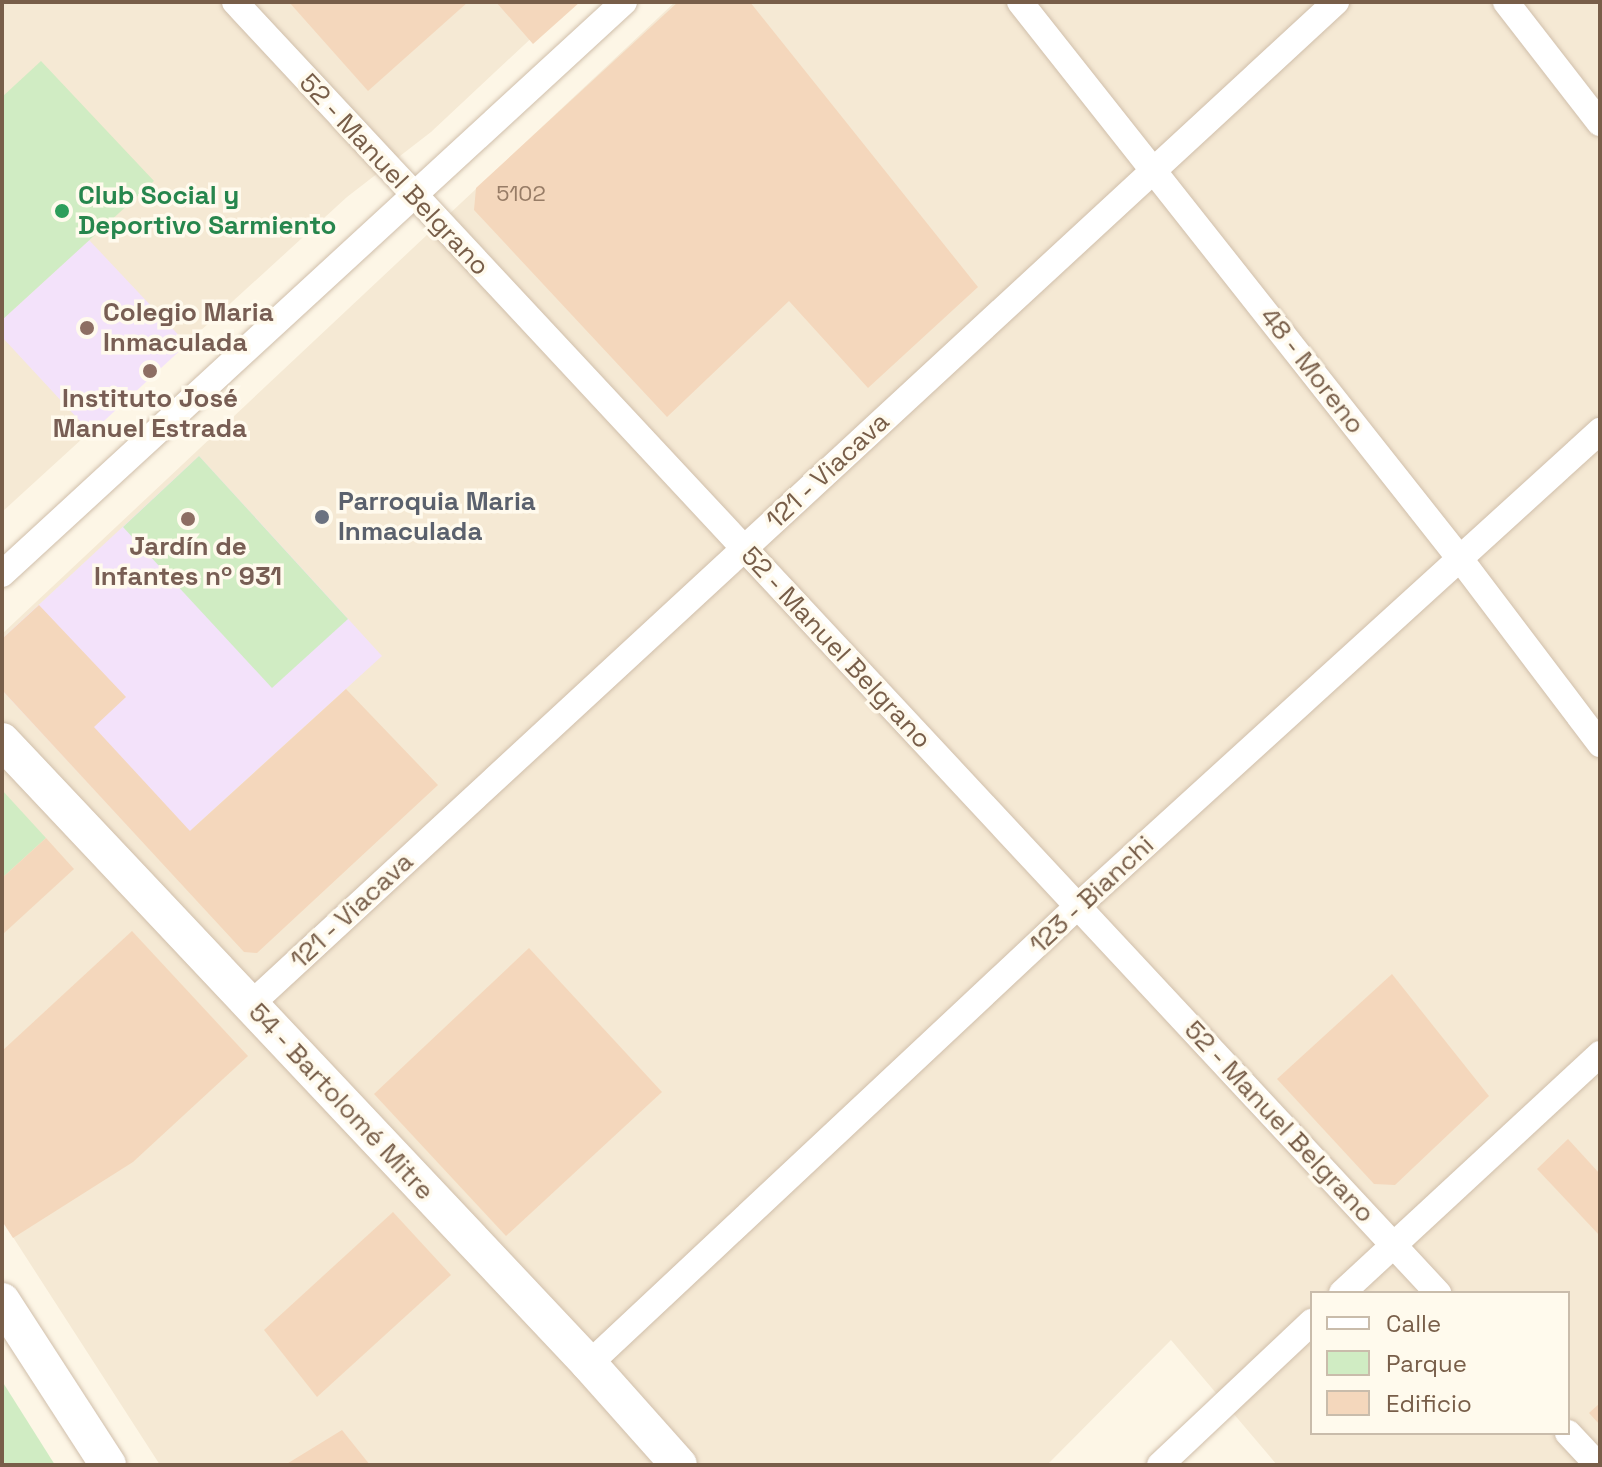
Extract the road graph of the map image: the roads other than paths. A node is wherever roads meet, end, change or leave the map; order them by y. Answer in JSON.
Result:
{"nodes":[{"id":1,"x":235,"y":2,"type":"edge"},
{"id":2,"x":624,"y":2,"type":"edge"},
{"id":3,"x":1020,"y":2,"type":"edge"},
{"id":4,"x":1336,"y":2,"type":"edge"},
{"id":5,"x":1506,"y":2,"type":"edge"},
{"id":6,"x":1600,"y":123,"type":"edge"},
{"id":7,"x":1154,"y":170,"type":"junction"},
{"id":8,"x":413,"y":197,"type":"junction"},
{"id":9,"x":1600,"y":431,"type":"edge"},
{"id":10,"x":743,"y":549,"type":"junction"},
{"id":11,"x":1461,"y":560,"type":"junction"},
{"id":12,"x":2,"y":574,"type":"edge"},
{"id":13,"x":2,"y":741,"type":"edge"},
{"id":14,"x":1600,"y":744,"type":"edge"},
{"id":15,"x":1078,"y":906,"type":"junction"},
{"id":16,"x":249,"y":1006,"type":"junction"},
{"id":17,"x":1600,"y":1054,"type":"edge"},
{"id":18,"x":1393,"y":1245,"type":"junction"},
{"id":19,"x":1344,"y":1291,"type":"edge"},
{"id":20,"x":1436,"y":1291,"type":"edge"},
{"id":21,"x":2,"y":1301,"type":"edge"},
{"id":22,"x":1310,"y":1324,"type":"edge"},
{"id":23,"x":589,"y":1364,"type":"junction"},
{"id":24,"x":1570,"y":1435,"type":"edge"},
{"id":25,"x":108,"y":1465,"type":"edge"},
{"id":26,"x":679,"y":1465,"type":"edge"},
{"id":27,"x":1160,"y":1465,"type":"edge"},
{"id":28,"x":1598,"y":1465,"type":"edge"}],
"edges":[{"from":1,"to":8,"type":"street","name":"52 - Manuel Belgrano"},
{"from":2,"to":8,"type":"street"},
{"from":3,"to":7,"type":"street","name":"48 - Moreno"},
{"from":4,"to":7,"type":"street","name":"121 - Viacava"},
{"from":5,"to":6,"type":"street"},
{"from":7,"to":10,"type":"street","name":"121 - Viacava"},
{"from":7,"to":11,"type":"street","name":"48 - Moreno"},
{"from":8,"to":10,"type":"street","name":"52 - Manuel Belgrano"},
{"from":8,"to":12,"type":"street"},
{"from":9,"to":11,"type":"street","name":"123 - Bianchi"},
{"from":10,"to":15,"type":"street","name":"52 - Manuel Belgrano"},
{"from":10,"to":16,"type":"street","name":"121 - Viacava"},
{"from":11,"to":14,"type":"street","name":"48 - Moreno"},
{"from":11,"to":15,"type":"street","name":"123 - Bianchi"},
{"from":13,"to":16,"type":"street","name":"54 - Bartolomé Mitre"},
{"from":15,"to":18,"type":"street","name":"52 - Manuel Belgrano"},
{"from":15,"to":23,"type":"street","name":"123 - Bianchi"},
{"from":16,"to":23,"type":"street","name":"54 - Bartolomé Mitre"},
{"from":17,"to":18,"type":"street"},
{"from":18,"to":19,"type":"street"},
{"from":18,"to":20,"type":"street","name":"52 - Manuel Belgrano"},
{"from":21,"to":25,"type":"street"},
{"from":22,"to":27,"type":"street"},
{"from":23,"to":26,"type":"street","name":"54 - Bartolomé Mitre"},
{"from":24,"to":28,"type":"street"}]}
